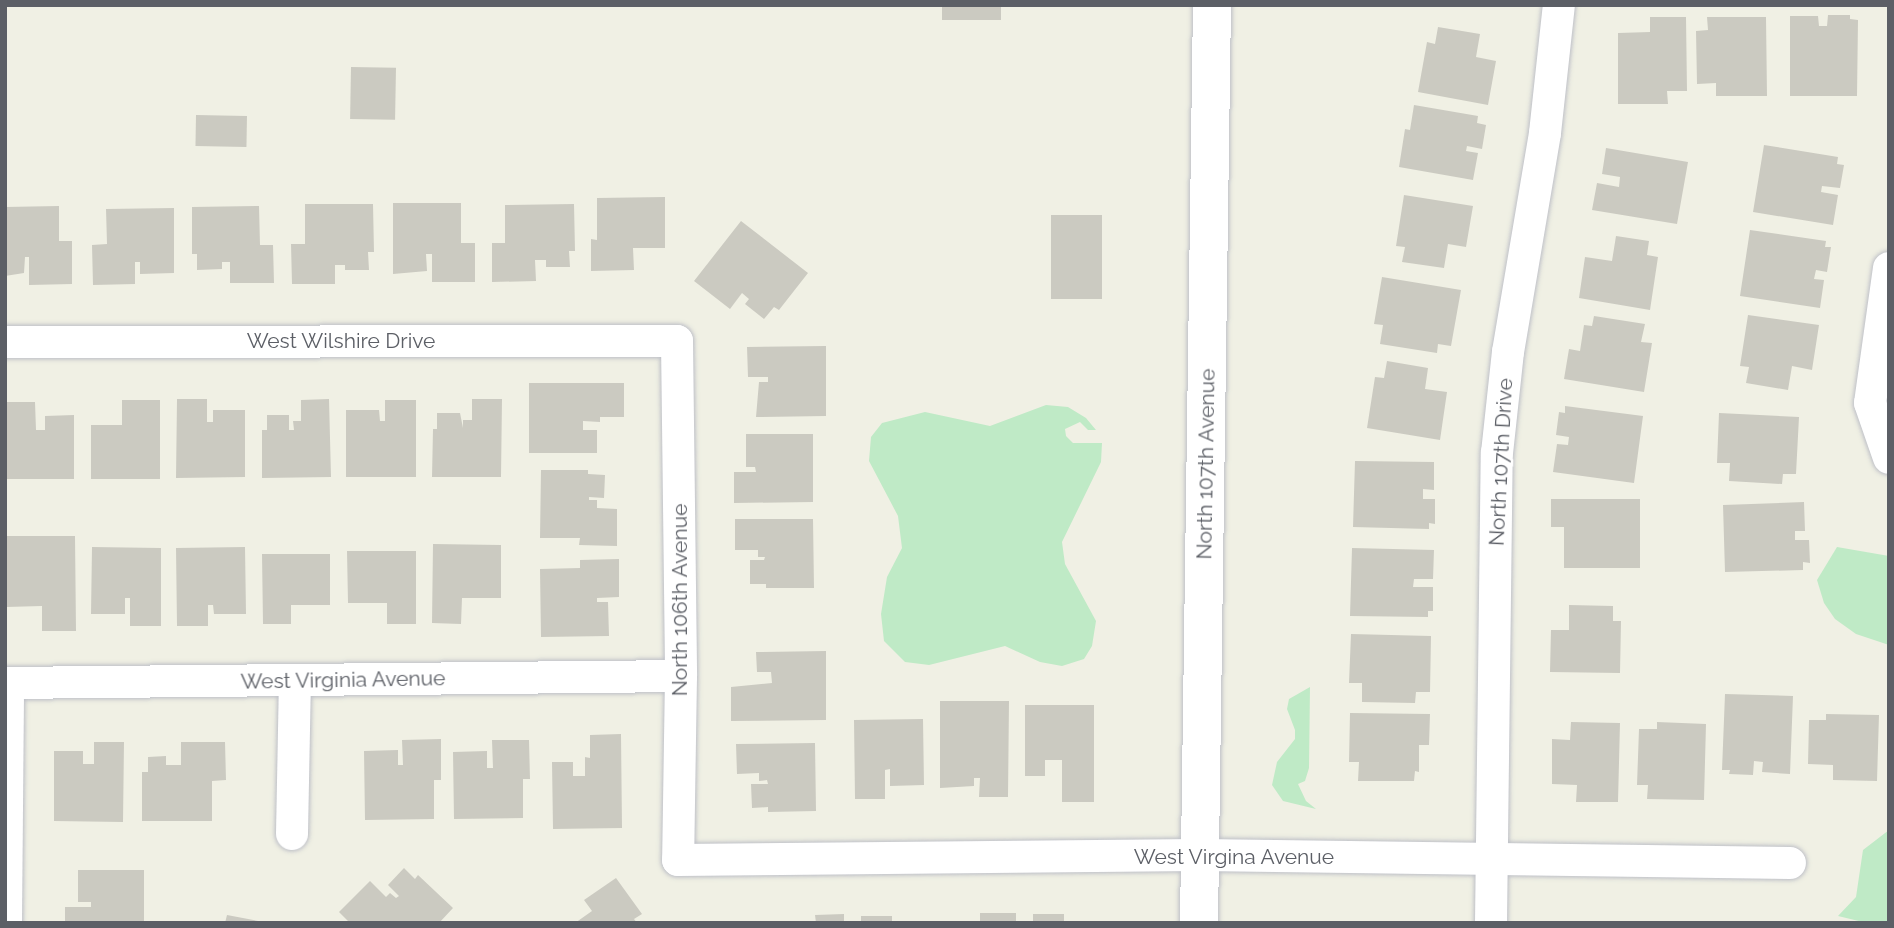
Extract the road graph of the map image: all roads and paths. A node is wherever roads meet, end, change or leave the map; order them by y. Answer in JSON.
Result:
{"nodes":[{"id":1,"x":1212,"y":5,"type":"edge"},
{"id":2,"x":1559,"y":5,"type":"edge"},
{"id":3,"x":1889,"y":268,"type":"edge"},
{"id":4,"x":677,"y":341,"type":"joint"},
{"id":5,"x":5,"y":342,"type":"edge"},
{"id":6,"x":1889,"y":458,"type":"edge"},
{"id":7,"x":681,"y":676,"type":"junction"},
{"id":8,"x":295,"y":681,"type":"junction"},
{"id":9,"x":7,"y":683,"type":"edge"},
{"id":10,"x":292,"y":834,"type":"dead end"},
{"id":11,"x":1201,"y":855,"type":"junction"},
{"id":12,"x":678,"y":860,"type":"joint"},
{"id":13,"x":1493,"y":860,"type":"junction"},
{"id":14,"x":1790,"y":863,"type":"dead end"},
{"id":15,"x":6,"y":923,"type":"edge"},
{"id":16,"x":1199,"y":923,"type":"edge"},
{"id":17,"x":1491,"y":923,"type":"edge"}],
"edges":[{"from":1,"to":11,"type":"main road","name":"North 107th Avenue"},
{"from":2,"to":13,"type":"street","name":"North 107th Drive"},
{"from":3,"to":6,"type":"street"},
{"from":4,"to":5,"type":"street","name":"West Wilshire Drive"},
{"from":4,"to":7,"type":"street","name":"North 106th Avenue"},
{"from":7,"to":8,"type":"street","name":"West Virginia Avenue"},
{"from":7,"to":12,"type":"street","name":"North 106th Avenue"},
{"from":8,"to":9,"type":"street","name":"West Virginia Avenue"},
{"from":8,"to":10,"type":"street"},
{"from":9,"to":15,"type":"street"},
{"from":11,"to":12,"type":"street","name":"West Virgina Avenue"},
{"from":11,"to":13,"type":"street","name":"West Virgina Avenue"},
{"from":11,"to":16,"type":"main road","name":"North 107th Avenue"},
{"from":13,"to":14,"type":"street","name":"West Virgina Avenue"},
{"from":13,"to":17,"type":"street","name":"North 107th Drive"}]}
